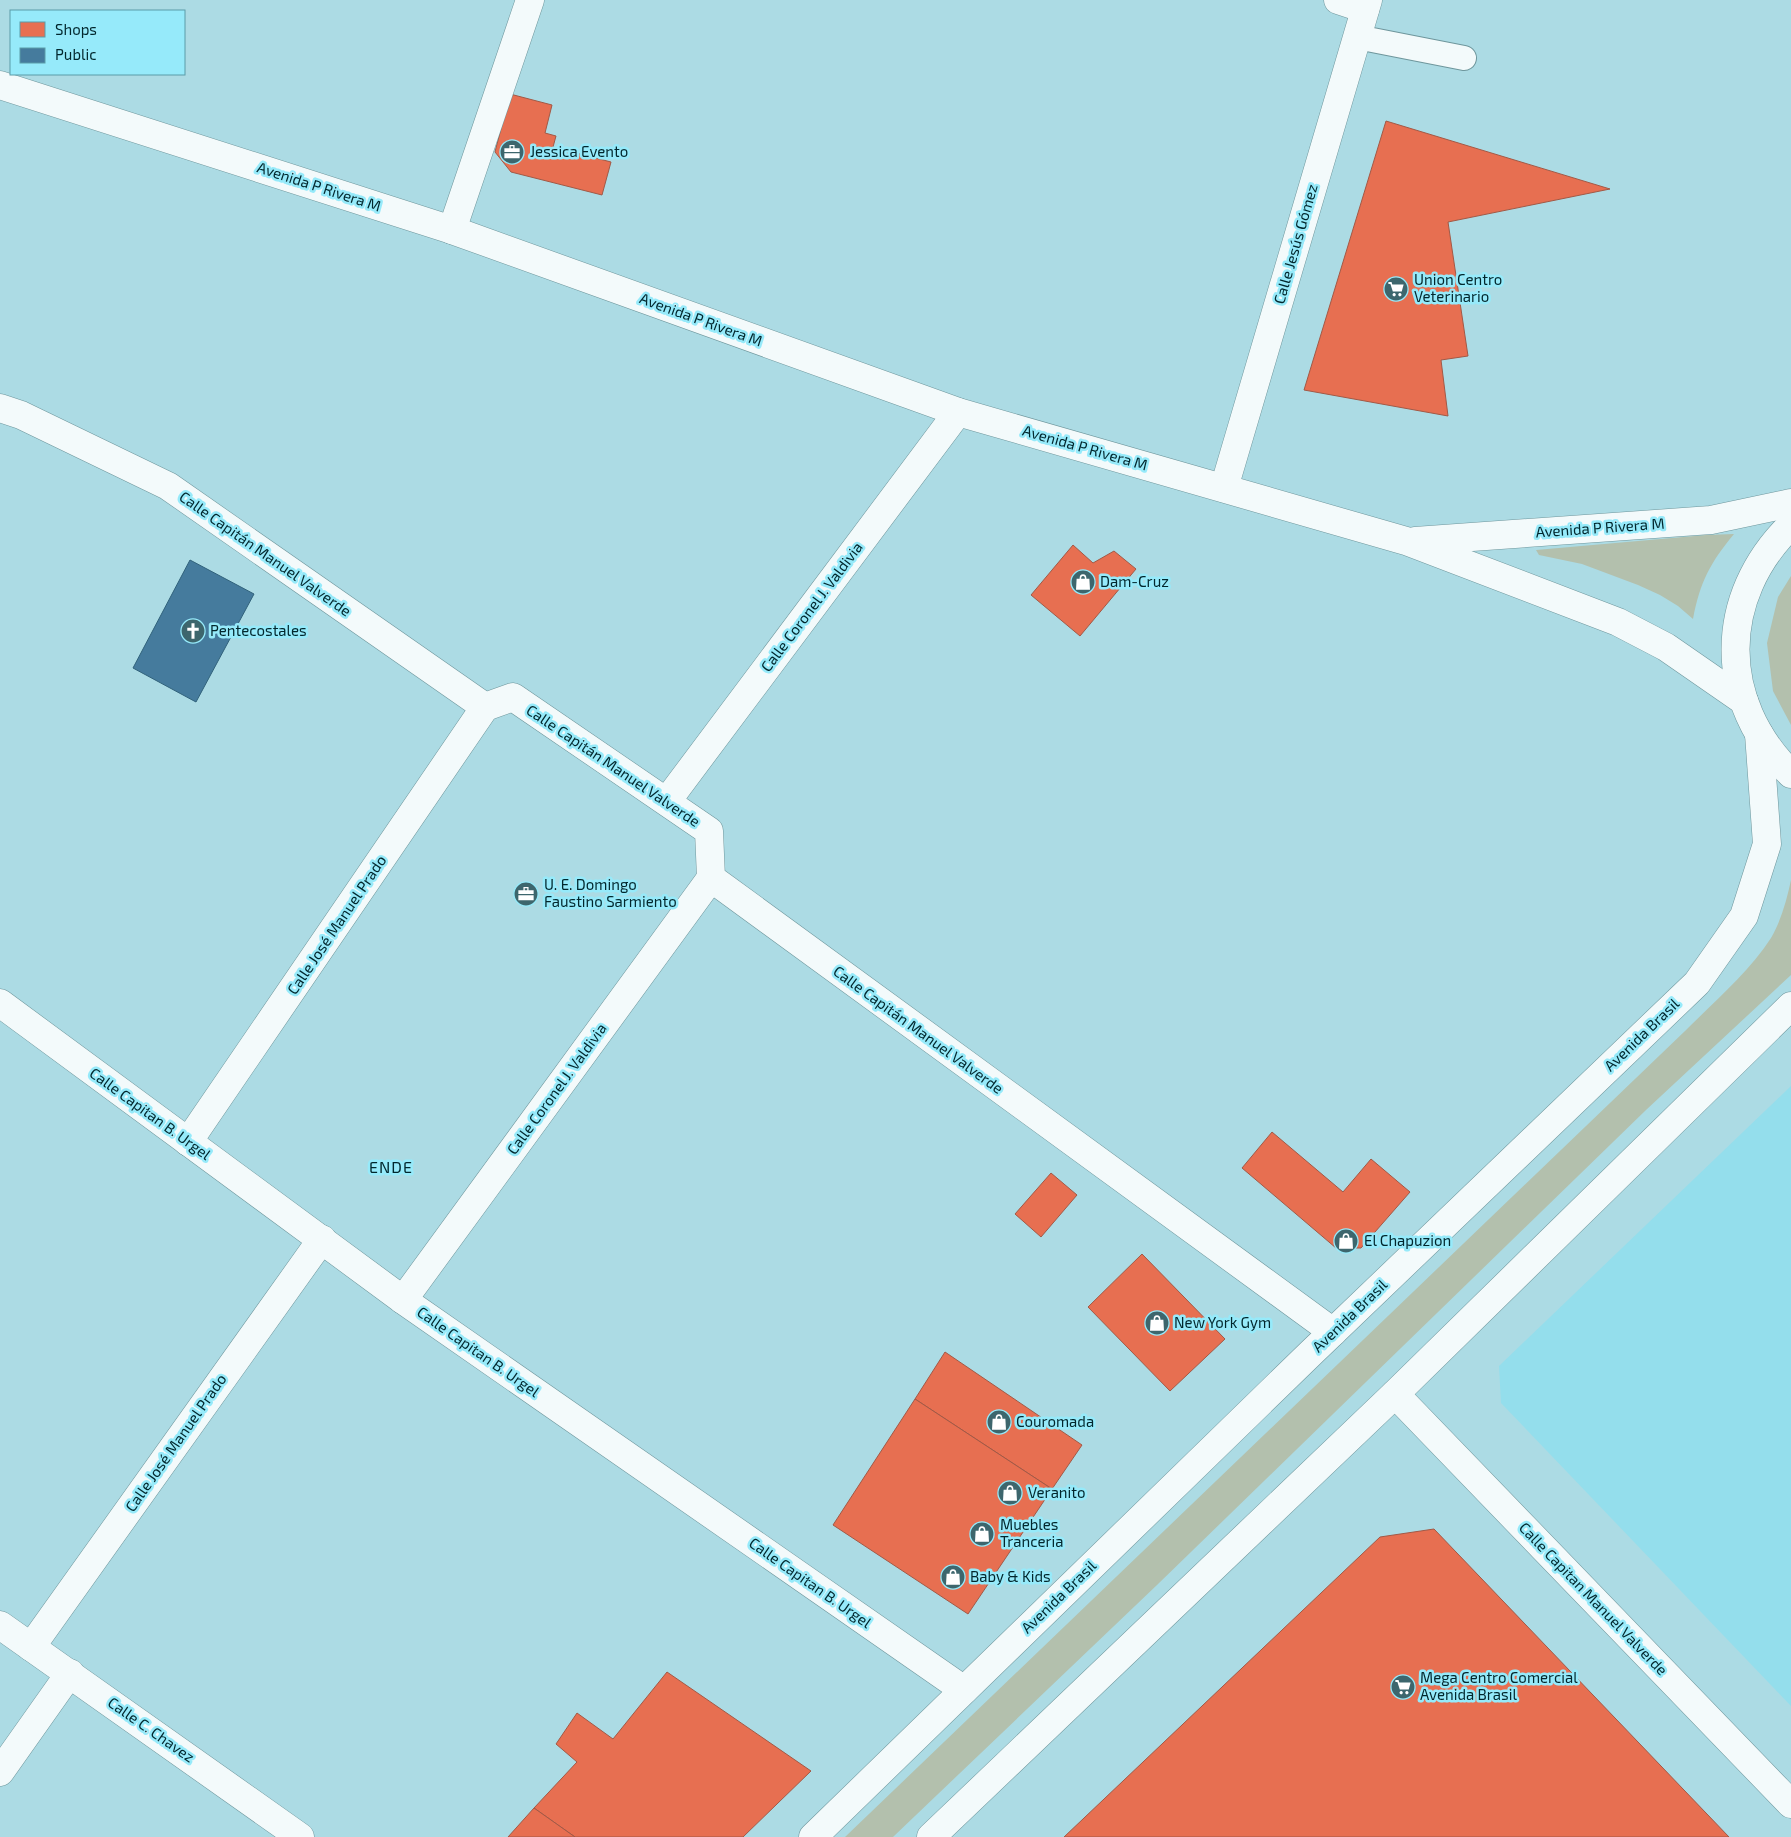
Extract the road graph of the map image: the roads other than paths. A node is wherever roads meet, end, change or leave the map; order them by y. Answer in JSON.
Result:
{"nodes":[{"id":1,"x":530,"y":0,"type":"edge"},
{"id":2,"x":1338,"y":0,"type":"edge"},
{"id":3,"x":1366,"y":4,"type":"edge"},
{"id":4,"x":1357,"y":37,"type":"junction"},
{"id":5,"x":1464,"y":58,"type":"dead end"},
{"id":6,"x":0,"y":85,"type":"edge"},
{"id":7,"x":452,"y":230,"type":"junction"},
{"id":8,"x":0,"y":408,"type":"edge"},
{"id":9,"x":958,"y":412,"type":"junction"},
{"id":10,"x":1224,"y":488,"type":"junction"},
{"id":11,"x":1791,"y":503,"type":"edge"},
{"id":12,"x":1791,"y":525,"type":"edge"},
{"id":13,"x":1406,"y":541,"type":"junction"},
{"id":14,"x":1744,"y":701,"type":"junction"},
{"id":15,"x":485,"y":708,"type":"junction"},
{"id":16,"x":1759,"y":734,"type":"junction"},
{"id":17,"x":1791,"y":774,"type":"edge"},
{"id":18,"x":667,"y":801,"type":"junction"},
{"id":19,"x":711,"y":878,"type":"junction"},
{"id":20,"x":0,"y":1003,"type":"edge"},
{"id":21,"x":1791,"y":1006,"type":"edge"},
{"id":22,"x":188,"y":1142,"type":"junction"},
{"id":23,"x":322,"y":1238,"type":"junction"},
{"id":24,"x":403,"y":1300,"type":"junction"},
{"id":25,"x":1333,"y":1332,"type":"junction"},
{"id":26,"x":1395,"y":1394,"type":"junction"},
{"id":27,"x":0,"y":1625,"type":"edge"},
{"id":28,"x":31,"y":1646,"type":"junction"},
{"id":29,"x":70,"y":1673,"type":"junction"},
{"id":30,"x":964,"y":1690,"type":"junction"},
{"id":31,"x":0,"y":1772,"type":"edge"},
{"id":32,"x":1791,"y":1804,"type":"edge"},
{"id":33,"x":300,"y":1837,"type":"edge"},
{"id":34,"x":813,"y":1837,"type":"edge"},
{"id":35,"x":931,"y":1837,"type":"edge"}],
"edges":[{"from":1,"to":7,"type":"street"},
{"from":2,"to":3,"type":"street"},
{"from":3,"to":4,"type":"street","name":"Calle Jesús Gómez"},
{"from":4,"to":5,"type":"lane"},
{"from":4,"to":10,"type":"street","name":"Calle Jesús Gómez"},
{"from":6,"to":7,"type":"street","name":"Avenida P Rivera M"},
{"from":7,"to":9,"type":"street","name":"Avenida P Rivera M"},
{"from":8,"to":15,"type":"street","name":"Calle Capitán Manuel Valverde"},
{"from":9,"to":10,"type":"street","name":"Avenida P Rivera M"},
{"from":9,"to":18,"type":"street","name":"Calle Coronel J. Valdivia"},
{"from":10,"to":13,"type":"street","name":"Avenida P Rivera M"},
{"from":11,"to":13,"type":"street","name":"Avenida P Rivera M"},
{"from":12,"to":14,"type":"street"},
{"from":13,"to":14,"type":"street","name":"Avenida P Rivera M"},
{"from":14,"to":16,"type":"street"},
{"from":15,"to":18,"type":"street","name":"Calle Capitán Manuel Valverde"},
{"from":15,"to":22,"type":"street","name":"Calle José Manuel Prado"},
{"from":16,"to":17,"type":"street"},
{"from":16,"to":25,"type":"street","name":"Avenida Brasil"},
{"from":18,"to":19,"type":"street","name":"Calle Capitán Manuel Valverde"},
{"from":19,"to":24,"type":"street","name":"Calle Coronel J. Valdivia"},
{"from":19,"to":25,"type":"street","name":"Calle Capitán Manuel Valverde"},
{"from":20,"to":22,"type":"street","name":"Calle Capitan B. Urgel"},
{"from":21,"to":26,"type":"street"},
{"from":22,"to":23,"type":"street","name":"Calle Capitan B. Urgel"},
{"from":23,"to":24,"type":"street","name":"Calle Capitan B. Urgel"},
{"from":23,"to":28,"type":"street","name":"Calle José Manuel Prado"},
{"from":24,"to":30,"type":"street","name":"Calle Capitan B. Urgel"},
{"from":25,"to":30,"type":"street","name":"Avenida Brasil"},
{"from":26,"to":32,"type":"street","name":"Calle Capitan Manuel Valverde"},
{"from":26,"to":35,"type":"street"},
{"from":27,"to":28,"type":"street","name":"Calle C. Chavez"},
{"from":28,"to":29,"type":"street","name":"Calle C. Chavez"},
{"from":29,"to":31,"type":"street"},
{"from":29,"to":33,"type":"street","name":"Calle C. Chavez"},
{"from":30,"to":34,"type":"street","name":"Avenida Brasil"}]}
